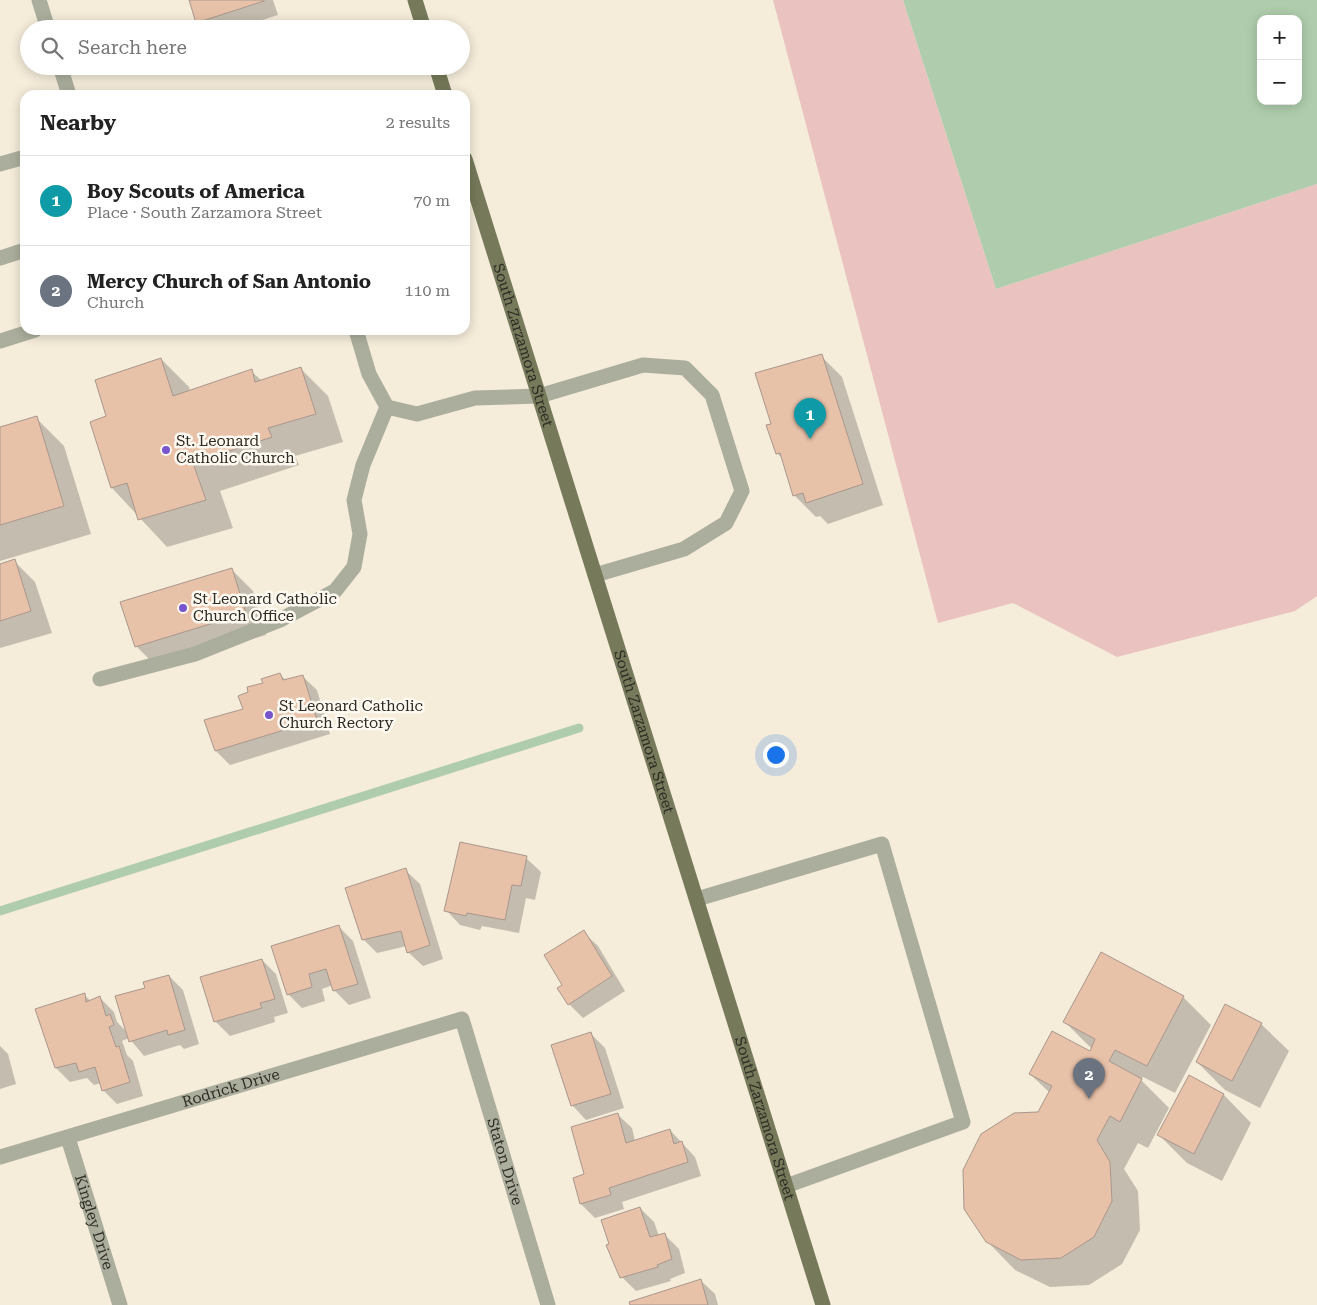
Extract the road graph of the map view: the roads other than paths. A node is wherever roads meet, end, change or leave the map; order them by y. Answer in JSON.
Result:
{"nodes":[{"id":1,"x":39,"y":0,"type":"edge"},
{"id":2,"x":415,"y":0,"type":"edge"},
{"id":3,"x":45,"y":20,"type":"edge"},
{"id":4,"x":421,"y":20,"type":"edge"},
{"id":5,"x":63,"y":75,"type":"edge"},
{"id":6,"x":439,"y":75,"type":"edge"},
{"id":7,"x":67,"y":90,"type":"edge"},
{"id":8,"x":443,"y":90,"type":"edge"},
{"id":9,"x":20,"y":158,"type":"edge"},
{"id":10,"x":0,"y":164,"type":"edge"},
{"id":11,"x":470,"y":177,"type":"edge"},
{"id":12,"x":20,"y":252,"type":"edge"},
{"id":13,"x":0,"y":258,"type":"edge"},
{"id":14,"x":20,"y":334,"type":"edge"},
{"id":15,"x":357,"y":335,"type":"edge"},
{"id":16,"x":0,"y":340,"type":"edge"},
{"id":17,"x":539,"y":396,"type":"junction"},
{"id":18,"x":387,"y":407,"type":"junction"},
{"id":19,"x":595,"y":574,"type":"junction"},
{"id":20,"x":100,"y":679,"type":"dead end"},
{"id":21,"x":697,"y":899,"type":"junction"},
{"id":22,"x":462,"y":1020,"type":"joint"},
{"id":23,"x":68,"y":1138,"type":"junction"},
{"id":24,"x":0,"y":1157,"type":"edge"},
{"id":25,"x":786,"y":1186,"type":"junction"},
{"id":26,"x":120,"y":1305,"type":"edge"},
{"id":27,"x":548,"y":1305,"type":"edge"},
{"id":28,"x":822,"y":1305,"type":"edge"}],
"edges":[{"from":1,"to":3,"type":"street"},
{"from":2,"to":4,"type":"main road"},
{"from":5,"to":7,"type":"street"},
{"from":6,"to":8,"type":"main road"},
{"from":9,"to":10,"type":"street"},
{"from":11,"to":17,"type":"main road","name":"South Zarzamora Street"},
{"from":12,"to":13,"type":"street"},
{"from":14,"to":16,"type":"street"},
{"from":15,"to":18,"type":"street"},
{"from":17,"to":18,"type":"street"},
{"from":17,"to":19,"type":"main road","name":"South Zarzamora Street"},
{"from":17,"to":19,"type":"street"},
{"from":18,"to":20,"type":"street"},
{"from":19,"to":21,"type":"main road","name":"South Zarzamora Street"},
{"from":21,"to":25,"type":"main road","name":"South Zarzamora Street"},
{"from":21,"to":25,"type":"street"},
{"from":22,"to":23,"type":"street","name":"Rodrick Drive"},
{"from":22,"to":27,"type":"street","name":"Staton Drive"},
{"from":23,"to":24,"type":"street","name":"Rodrick Drive"},
{"from":23,"to":26,"type":"street","name":"Kingley Drive"},
{"from":25,"to":28,"type":"main road","name":"South Zarzamora Street"}]}
